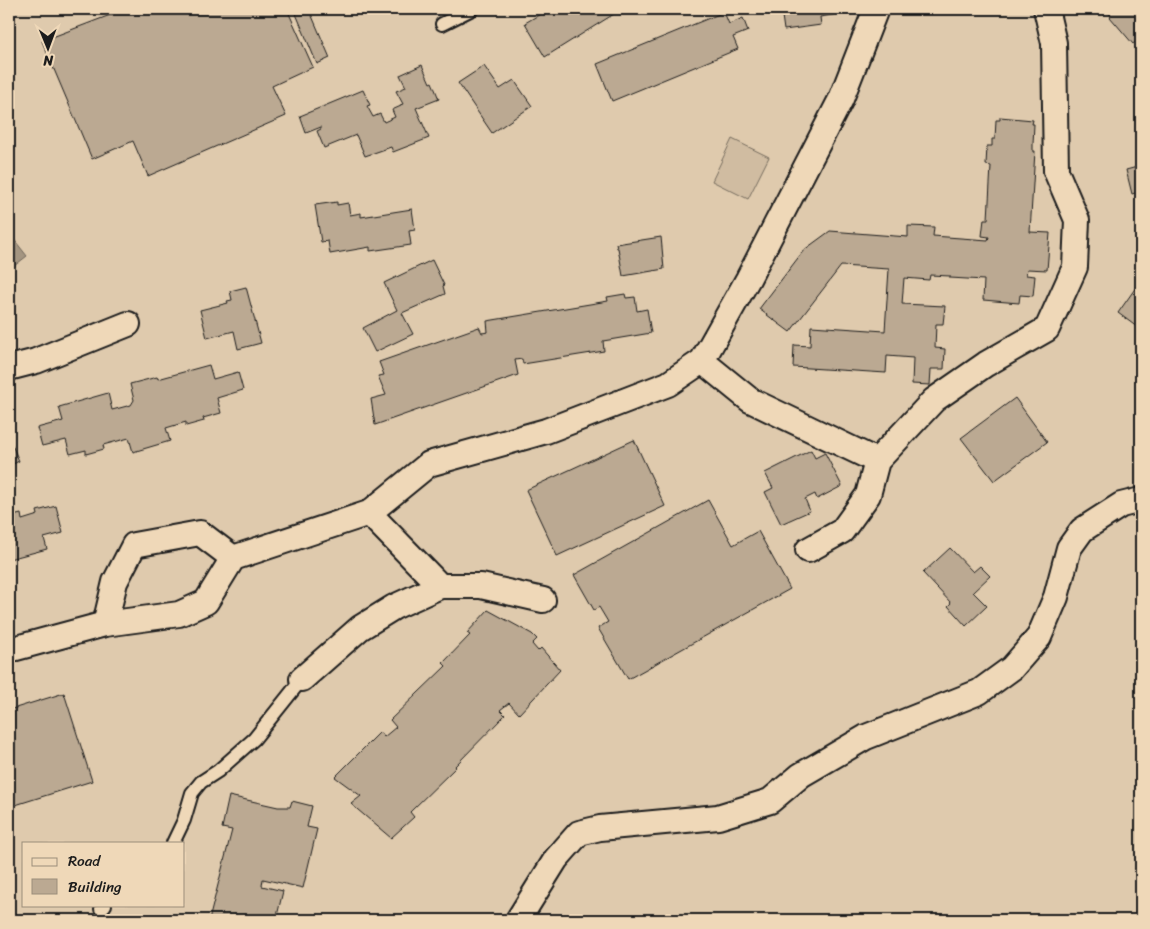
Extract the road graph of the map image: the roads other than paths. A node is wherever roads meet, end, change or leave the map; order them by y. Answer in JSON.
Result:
{"nodes":[{"id":1,"x":472,"y":9,"type":"edge"},
{"id":2,"x":876,"y":9,"type":"edge"},
{"id":3,"x":1046,"y":9,"type":"edge"},
{"id":4,"x":442,"y":24,"type":"dead end"},
{"id":5,"x":128,"y":324,"type":"dead end"},
{"id":6,"x":702,"y":361,"type":"junction"},
{"id":7,"x":9,"y":368,"type":"edge"},
{"id":8,"x":877,"y":461,"type":"junction"},
{"id":9,"x":1141,"y":500,"type":"edge"},
{"id":10,"x":369,"y":513,"type":"junction"},
{"id":11,"x":808,"y":550,"type":"dead end"},
{"id":12,"x":233,"y":558,"type":"junction"},
{"id":13,"x":440,"y":586,"type":"junction"},
{"id":14,"x":543,"y":600,"type":"dead end"},
{"id":15,"x":105,"y":624,"type":"junction"},
{"id":16,"x":9,"y":650,"type":"edge"},
{"id":17,"x":302,"y":679,"type":"joint"},
{"id":18,"x":174,"y":842,"type":"edge"},
{"id":19,"x":518,"y":920,"type":"edge"}],
"edges":[{"from":1,"to":4,"type":"lane"},
{"from":2,"to":6,"type":"street"},
{"from":3,"to":8,"type":"street"},
{"from":5,"to":7,"type":"street"},
{"from":6,"to":8,"type":"street"},
{"from":6,"to":10,"type":"street"},
{"from":8,"to":11,"type":"street"},
{"from":9,"to":19,"type":"street"},
{"from":10,"to":12,"type":"street"},
{"from":10,"to":13,"type":"street"},
{"from":12,"to":15,"type":"street"},
{"from":12,"to":15,"type":"street"},
{"from":13,"to":14,"type":"street"},
{"from":13,"to":17,"type":"street"},
{"from":15,"to":16,"type":"street"},
{"from":17,"to":18,"type":"lane"}]}
